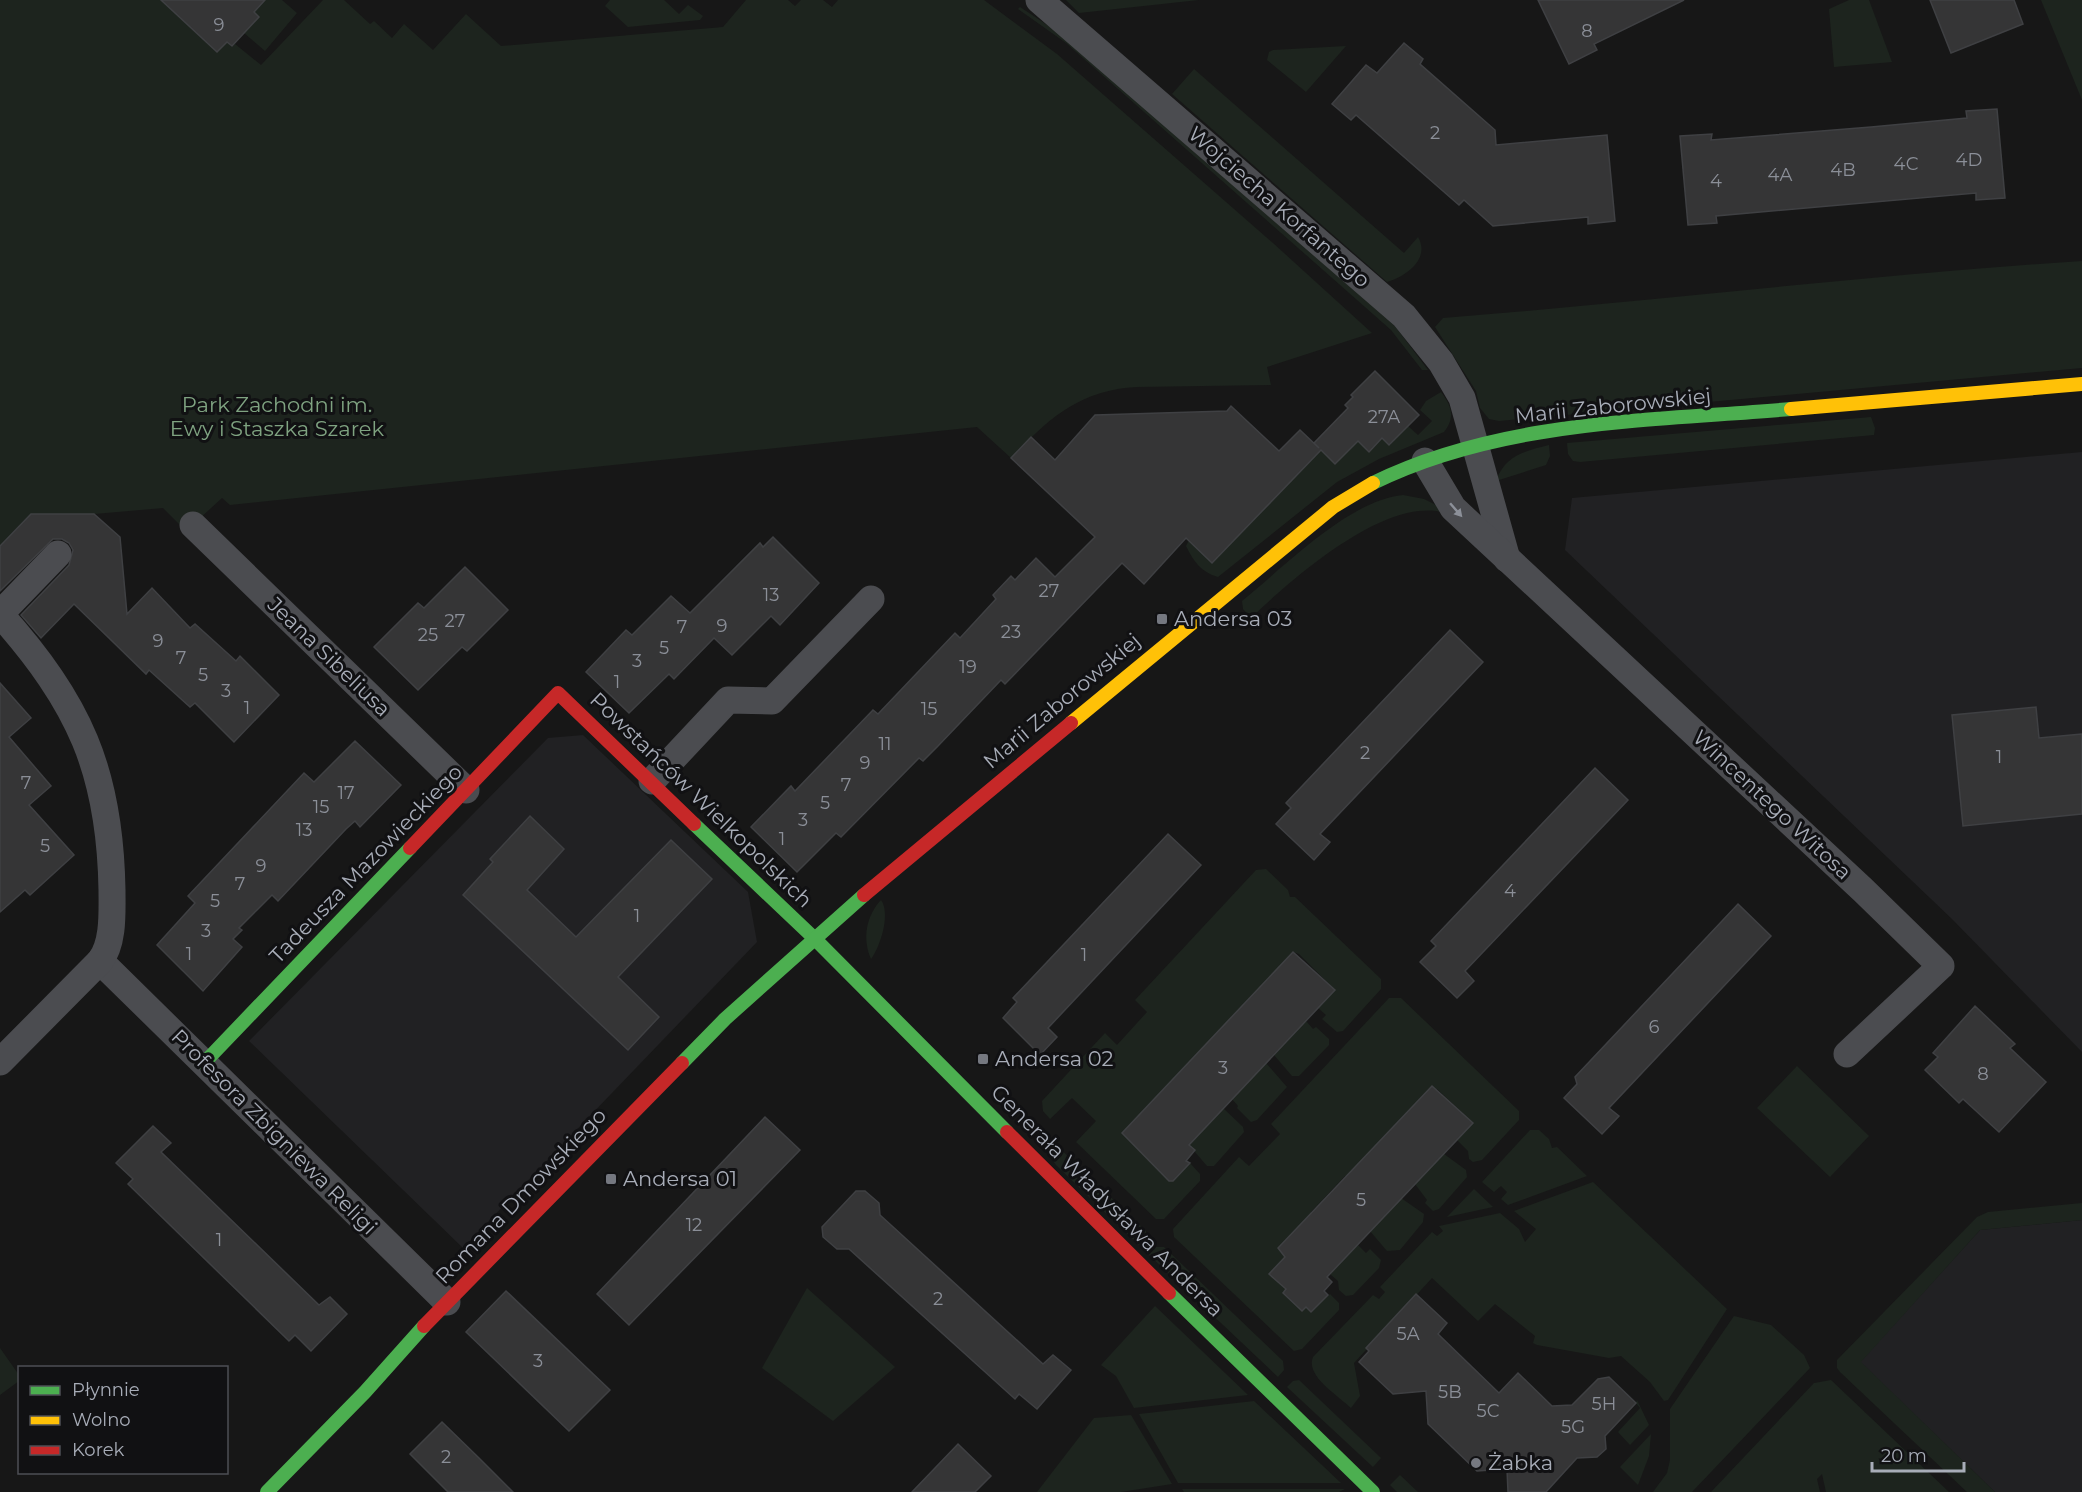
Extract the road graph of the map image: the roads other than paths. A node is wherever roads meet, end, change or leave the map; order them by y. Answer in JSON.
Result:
{"nodes":[{"id":1,"x":1039,"y":0,"type":"edge"},
{"id":2,"x":2082,"y":384,"type":"edge"},
{"id":3,"x":1475,"y":446,"type":"junction"},
{"id":4,"x":1425,"y":461,"type":"junction"},
{"id":5,"x":193,"y":525,"type":"dead end"},
{"id":6,"x":58,"y":554,"type":"dead end"},
{"id":7,"x":1507,"y":560,"type":"junction"},
{"id":8,"x":871,"y":599,"type":"dead end"},
{"id":9,"x":0,"y":615,"type":"edge"},
{"id":10,"x":558,"y":693,"type":"joint"},
{"id":11,"x":652,"y":781,"type":"junction"},
{"id":12,"x":466,"y":790,"type":"junction"},
{"id":13,"x":814,"y":938,"type":"junction"},
{"id":14,"x":100,"y":961,"type":"junction"},
{"id":15,"x":1847,"y":1054,"type":"dead end"},
{"id":16,"x":0,"y":1062,"type":"edge"},
{"id":17,"x":204,"y":1063,"type":"junction"},
{"id":18,"x":447,"y":1302,"type":"junction"},
{"id":19,"x":267,"y":1492,"type":"edge"},
{"id":20,"x":1373,"y":1492,"type":"edge"}],
"edges":[{"from":1,"to":3,"type":"street","name":"Wojciecha Korfantego"},
{"from":2,"to":3,"type":"street","name":"Marii Zaborowskiej"},
{"from":3,"to":4,"type":"street","name":"Marii Zaborowskiej"},
{"from":3,"to":7,"type":"street"},
{"from":4,"to":7,"type":"street","name":"Wincentego Witosa","one_way":true},
{"from":4,"to":13,"type":"street","name":"Marii Zaborowskiej"},
{"from":5,"to":12,"type":"street","name":"Jeana Sibeliusa"},
{"from":6,"to":9,"type":"street"},
{"from":7,"to":15,"type":"street","name":"Wincentego Witosa"},
{"from":8,"to":11,"type":"street"},
{"from":9,"to":14,"type":"street"},
{"from":10,"to":11,"type":"street","name":"Powstańców Wielkopolskich"},
{"from":10,"to":12,"type":"street","name":"Tadeusza Mazowieckiego"},
{"from":11,"to":13,"type":"street","name":"Powstańców Wielkopolskich"},
{"from":12,"to":17,"type":"street","name":"Tadeusza Mazowieckiego"},
{"from":13,"to":18,"type":"street","name":"Romana Dmowskiego"},
{"from":13,"to":20,"type":"street","name":"Generała Władysława Andersa"},
{"from":14,"to":16,"type":"street"},
{"from":14,"to":17,"type":"street","name":"Profesora Zbigniewa Religi"},
{"from":17,"to":18,"type":"street","name":"Profesora Zbigniewa Religi"},
{"from":18,"to":19,"type":"street","name":"Romana Dmowskiego"}]}
